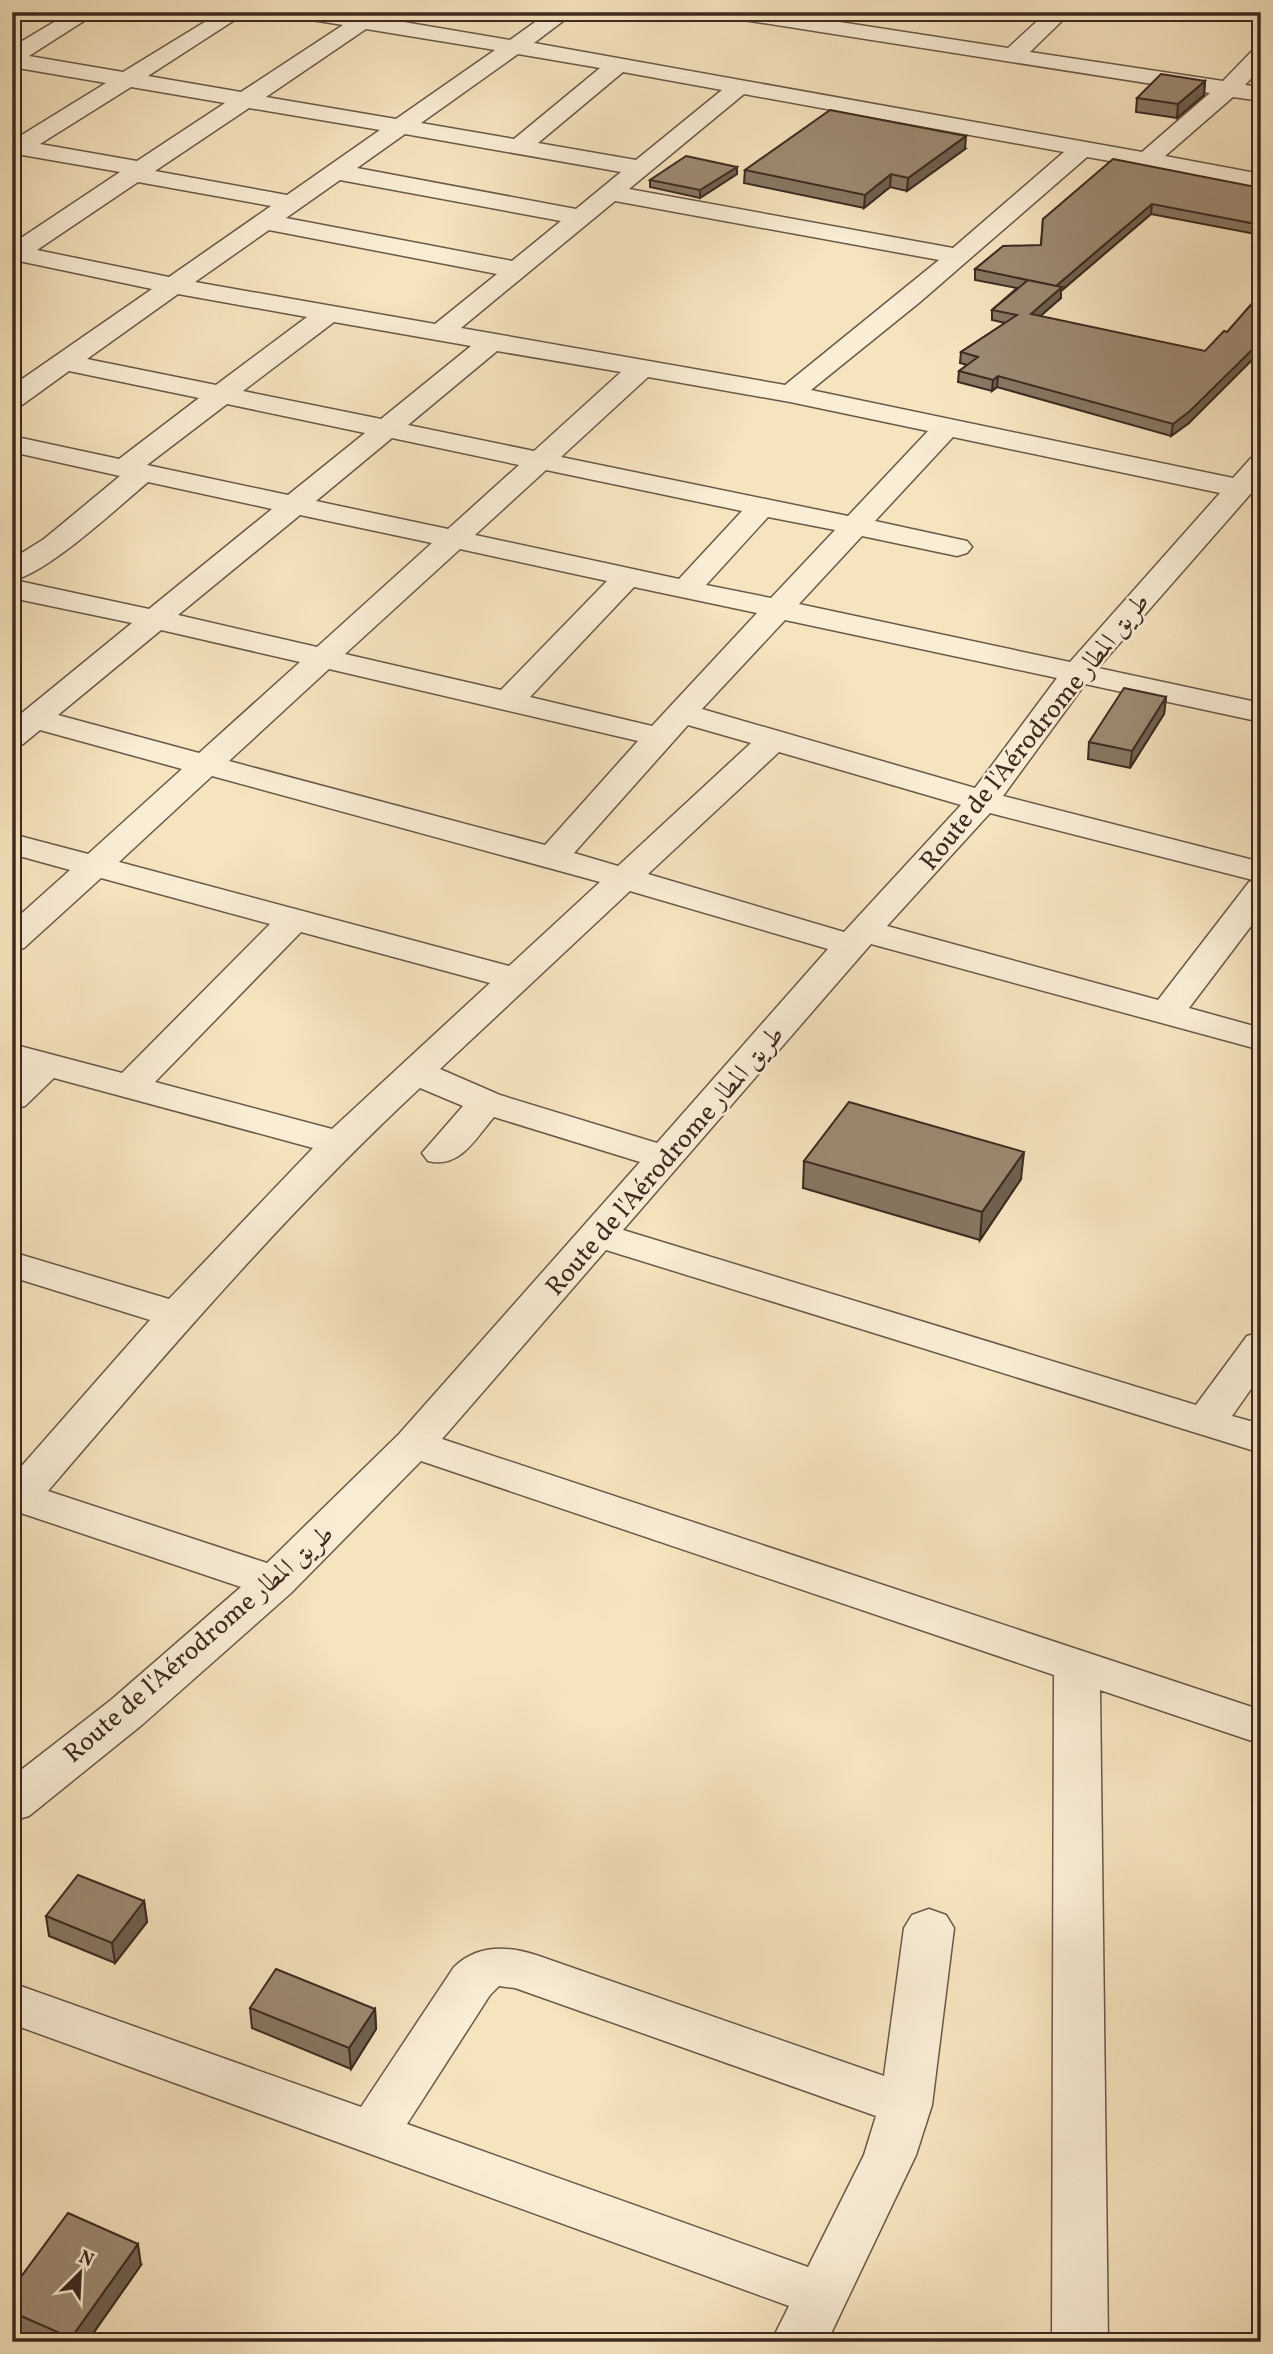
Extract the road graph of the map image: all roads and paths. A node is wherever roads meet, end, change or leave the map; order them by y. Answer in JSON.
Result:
{"nodes":[{"id":1,"x":87,"y":12,"type":"edge"},
{"id":2,"x":236,"y":12,"type":"edge"},
{"id":3,"x":301,"y":12,"type":"edge"},
{"id":4,"x":564,"y":12,"type":"edge"},
{"id":5,"x":731,"y":12,"type":"edge"},
{"id":6,"x":888,"y":12,"type":"edge"},
{"id":7,"x":1060,"y":12,"type":"edge"},
{"id":8,"x":1234,"y":12,"type":"edge"},
{"id":9,"x":1261,"y":16,"type":"edge"},
{"id":10,"x":369,"y":17,"type":"edge"},
{"id":11,"x":863,"y":34,"type":"junction"},
{"id":12,"x":517,"y":47,"type":"junction"},
{"id":13,"x":1013,"y":55,"type":"junction"},
{"id":14,"x":1261,"y":55,"type":"edge"},
{"id":15,"x":12,"y":58,"type":"edge"},
{"id":16,"x":618,"y":64,"type":"junction"},
{"id":17,"x":128,"y":80,"type":"junction"},
{"id":18,"x":740,"y":86,"type":"junction"},
{"id":19,"x":1228,"y":89,"type":"junction"},
{"id":20,"x":1261,"y":94,"type":"edge"},
{"id":21,"x":245,"y":100,"type":"junction"},
{"id":22,"x":402,"y":127,"type":"junction"},
{"id":23,"x":519,"y":147,"type":"junction"},
{"id":24,"x":15,"y":149,"type":"edge"},
{"id":25,"x":1082,"y":149,"type":"junction"},
{"id":26,"x":1261,"y":157,"type":"edge"},
{"id":27,"x":1146,"y":161,"type":"junction"},
{"id":28,"x":642,"y":168,"type":"junction"},
{"id":29,"x":137,"y":172,"type":"junction"},
{"id":30,"x":337,"y":172,"type":"junction"},
{"id":31,"x":1250,"y":179,"type":"edge"},
{"id":32,"x":610,"y":192,"type":"junction"},
{"id":33,"x":292,"y":203,"type":"junction"},
{"id":34,"x":580,"y":217,"type":"junction"},
{"id":35,"x":266,"y":222,"type":"junction"},
{"id":36,"x":13,"y":253,"type":"edge"},
{"id":37,"x":958,"y":256,"type":"junction"},
{"id":38,"x":518,"y":270,"type":"junction"},
{"id":39,"x":174,"y":286,"type":"junction"},
{"id":40,"x":330,"y":312,"type":"junction"},
{"id":41,"x":442,"y":332,"type":"junction"},
{"id":42,"x":493,"y":341,"type":"junction"},
{"id":43,"x":64,"y":362,"type":"junction"},
{"id":44,"x":643,"y":367,"type":"junction"},
{"id":45,"x":790,"y":394,"type":"junction"},
{"id":46,"x":220,"y":395,"type":"junction"},
{"id":47,"x":12,"y":399,"type":"edge"},
{"id":48,"x":947,"y":427,"type":"junction"},
{"id":49,"x":384,"y":430,"type":"junction"},
{"id":50,"x":12,"y":444,"type":"edge"},
{"id":51,"x":539,"y":462,"type":"junction"},
{"id":52,"x":134,"y":470,"type":"junction"},
{"id":53,"x":1249,"y":476,"type":"edge"},
{"id":54,"x":292,"y":504,"type":"junction"},
{"id":55,"x":761,"y":507,"type":"junction"},
{"id":56,"x":856,"y":526,"type":"junction"},
{"id":57,"x":452,"y":539,"type":"junction"},
{"id":58,"x":957,"y":547,"type":"dead end"},
{"id":59,"x":12,"y":572,"type":"edge"},
{"id":60,"x":627,"y":577,"type":"junction"},
{"id":61,"x":12,"y":589,"type":"edge"},
{"id":62,"x":685,"y":590,"type":"junction"},
{"id":63,"x":777,"y":610,"type":"junction"},
{"id":64,"x":155,"y":619,"type":"junction"},
{"id":65,"x":322,"y":658,"type":"junction"},
{"id":66,"x":1078,"y":673,"type":"junction"},
{"id":67,"x":508,"y":702,"type":"junction"},
{"id":68,"x":681,"y":713,"type":"junction"},
{"id":69,"x":1261,"y":713,"type":"edge"},
{"id":70,"x":23,"y":728,"type":"edge"},
{"id":71,"x":660,"y":737,"type":"junction"},
{"id":72,"x":773,"y":740,"type":"junction"},
{"id":73,"x":206,"y":766,"type":"junction"},
{"id":74,"x":983,"y":801,"type":"junction"},
{"id":75,"x":12,"y":844,"type":"edge"},
{"id":76,"x":552,"y":857,"type":"junction"},
{"id":77,"x":94,"y":866,"type":"junction"},
{"id":78,"x":1261,"y":872,"type":"edge"},
{"id":79,"x":625,"y":878,"type":"junction"},
{"id":80,"x":1261,"y":889,"type":"edge"},
{"id":81,"x":295,"y":919,"type":"junction"},
{"id":82,"x":858,"y":938,"type":"junction"},
{"id":83,"x":12,"y":941,"type":"edge"},
{"id":84,"x":514,"y":979,"type":"junction"},
{"id":85,"x":1167,"y":1013,"type":"junction"},
{"id":86,"x":1261,"y":1039,"type":"edge"},
{"id":87,"x":29,"y":1060,"type":"edge"},
{"id":88,"x":414,"y":1072,"type":"junction"},
{"id":89,"x":130,"y":1086,"type":"junction"},
{"id":90,"x":12,"y":1098,"type":"edge"},
{"id":91,"x":487,"y":1102,"type":"junction"},
{"id":92,"x":339,"y":1143,"type":"junction"},
{"id":93,"x":441,"y":1153,"type":"dead end"},
{"id":94,"x":665,"y":1158,"type":"junction"},
{"id":95,"x":598,"y":1235,"type":"junction"},
{"id":96,"x":12,"y":1264,"type":"edge"},
{"id":97,"x":177,"y":1315,"type":"junction"},
{"id":98,"x":1261,"y":1345,"type":"edge"},
{"id":99,"x":1205,"y":1422,"type":"junction"},
{"id":100,"x":1261,"y":1439,"type":"edge"},
{"id":101,"x":414,"y":1444,"type":"junction"},
{"id":102,"x":16,"y":1495,"type":"edge"},
{"id":103,"x":275,"y":1582,"type":"junction"},
{"id":104,"x":1077,"y":1666,"type":"junction"},
{"id":105,"x":1261,"y":1727,"type":"edge"},
{"id":106,"x":12,"y":1803,"type":"edge"},
{"id":107,"x":929,"y":1928,"type":"dead end"},
{"id":108,"x":12,"y":2003,"type":"edge"},
{"id":109,"x":906,"y":2105,"type":"junction"},
{"id":110,"x":372,"y":2134,"type":"junction"},
{"id":111,"x":822,"y":2295,"type":"junction"},
{"id":112,"x":799,"y":2342,"type":"edge"},
{"id":113,"x":1080,"y":2342,"type":"edge"}],
"edges":[{"from":1,"to":15,"type":"street"},
{"from":2,"to":17,"type":"street"},
{"from":3,"to":10,"type":"street"},
{"from":4,"to":12,"type":"street"},
{"from":5,"to":11,"type":"street"},
{"from":6,"to":11,"type":"street"},
{"from":7,"to":13,"type":"street"},
{"from":8,"to":9,"type":"street"},
{"from":10,"to":12,"type":"street"},
{"from":10,"to":21,"type":"street"},
{"from":11,"to":13,"type":"street"},
{"from":12,"to":16,"type":"street"},
{"from":12,"to":22,"type":"street"},
{"from":13,"to":19,"type":"street"},
{"from":14,"to":19,"type":"street"},
{"from":15,"to":17,"type":"street"},
{"from":16,"to":18,"type":"street"},
{"from":16,"to":23,"type":"street"},
{"from":17,"to":21,"type":"street"},
{"from":17,"to":24,"type":"street"},
{"from":18,"to":25,"type":"street"},
{"from":18,"to":28,"type":"street"},
{"from":19,"to":20,"type":"street"},
{"from":19,"to":27,"type":"street"},
{"from":21,"to":22,"type":"street"},
{"from":21,"to":29,"type":"street"},
{"from":22,"to":23,"type":"street"},
{"from":22,"to":30,"type":"street"},
{"from":23,"to":28,"type":"street"},
{"from":24,"to":29,"type":"street"},
{"from":25,"to":27,"type":"street"},
{"from":25,"to":37,"type":"street"},
{"from":26,"to":31,"type":"street"},
{"from":27,"to":31,"type":"street"},
{"from":28,"to":32,"type":"street"},
{"from":29,"to":33,"type":"street"},
{"from":29,"to":36,"type":"street"},
{"from":30,"to":33,"type":"street"},
{"from":30,"to":34,"type":"street"},
{"from":32,"to":34,"type":"street"},
{"from":32,"to":37,"type":"street"},
{"from":33,"to":35,"type":"street"},
{"from":34,"to":38,"type":"street"},
{"from":35,"to":38,"type":"street"},
{"from":35,"to":39,"type":"street"},
{"from":36,"to":39,"type":"street"},
{"from":37,"to":45,"type":"street"},
{"from":38,"to":41,"type":"street"},
{"from":39,"to":40,"type":"street"},
{"from":39,"to":43,"type":"street"},
{"from":40,"to":41,"type":"street"},
{"from":40,"to":46,"type":"street"},
{"from":41,"to":42,"type":"street"},
{"from":42,"to":44,"type":"street"},
{"from":42,"to":49,"type":"street"},
{"from":43,"to":46,"type":"street"},
{"from":43,"to":47,"type":"street"},
{"from":44,"to":45,"type":"street"},
{"from":44,"to":51,"type":"street"},
{"from":45,"to":48,"type":"street"},
{"from":46,"to":49,"type":"street"},
{"from":46,"to":52,"type":"street"},
{"from":48,"to":53,"type":"street"},
{"from":48,"to":56,"type":"street"},
{"from":49,"to":51,"type":"street"},
{"from":49,"to":54,"type":"street"},
{"from":50,"to":52,"type":"street"},
{"from":51,"to":55,"type":"street"},
{"from":51,"to":57,"type":"street"},
{"from":52,"to":54,"type":"street"},
{"from":52,"to":59,"type":"street"},
{"from":53,"to":66,"type":"street","name":"Route de l'Aérodrome طريق المطار"},
{"from":54,"to":57,"type":"street"},
{"from":54,"to":64,"type":"street"},
{"from":55,"to":56,"type":"street"},
{"from":55,"to":62,"type":"street"},
{"from":56,"to":58,"type":"street"},
{"from":56,"to":63,"type":"street"},
{"from":57,"to":60,"type":"street"},
{"from":57,"to":65,"type":"street"},
{"from":60,"to":62,"type":"street"},
{"from":60,"to":67,"type":"street"},
{"from":61,"to":64,"type":"street"},
{"from":62,"to":63,"type":"street"},
{"from":63,"to":66,"type":"street"},
{"from":63,"to":68,"type":"street"},
{"from":64,"to":65,"type":"street"},
{"from":64,"to":70,"type":"street"},
{"from":65,"to":67,"type":"street"},
{"from":65,"to":73,"type":"street"},
{"from":66,"to":69,"type":"street"},
{"from":66,"to":74,"type":"street","name":"Route de l'Aérodrome طريق المطار"},
{"from":67,"to":71,"type":"street"},
{"from":68,"to":71,"type":"street"},
{"from":68,"to":72,"type":"street"},
{"from":70,"to":73,"type":"street"},
{"from":71,"to":76,"type":"street"},
{"from":72,"to":74,"type":"street"},
{"from":72,"to":79,"type":"street"},
{"from":73,"to":76,"type":"street"},
{"from":73,"to":77,"type":"street"},
{"from":74,"to":78,"type":"street"},
{"from":74,"to":82,"type":"street","name":"Route de l'Aérodrome طريق المطار"},
{"from":75,"to":77,"type":"street"},
{"from":76,"to":79,"type":"street"},
{"from":77,"to":81,"type":"street"},
{"from":77,"to":83,"type":"street"},
{"from":79,"to":82,"type":"street"},
{"from":79,"to":84,"type":"street"},
{"from":80,"to":85,"type":"street"},
{"from":81,"to":84,"type":"street"},
{"from":81,"to":89,"type":"street"},
{"from":82,"to":85,"type":"street"},
{"from":82,"to":94,"type":"street","name":"Route de l'Aérodrome طريق المطار"},
{"from":84,"to":88,"type":"street"},
{"from":85,"to":86,"type":"street"},
{"from":87,"to":89,"type":"street"},
{"from":87,"to":90,"type":"street"},
{"from":88,"to":91,"type":"street"},
{"from":88,"to":92,"type":"street"},
{"from":89,"to":92,"type":"street"},
{"from":91,"to":93,"type":"street"},
{"from":91,"to":94,"type":"street"},
{"from":92,"to":97,"type":"street"},
{"from":94,"to":95,"type":"street","name":"Route de l'Aérodrome طريق المطار"},
{"from":95,"to":99,"type":"street"},
{"from":95,"to":101,"type":"street","name":"Route de l'Aérodrome طريق المطار"},
{"from":96,"to":97,"type":"street"},
{"from":97,"to":102,"type":"street"},
{"from":98,"to":99,"type":"street"},
{"from":99,"to":100,"type":"street"},
{"from":101,"to":103,"type":"street","name":"Route de l'Aérodrome طريق المطار"},
{"from":101,"to":104,"type":"street"},
{"from":102,"to":103,"type":"street"},
{"from":103,"to":106,"type":"street","name":"Route de l'Aérodrome طريق المطار"},
{"from":104,"to":105,"type":"street"},
{"from":104,"to":113,"type":"street"},
{"from":107,"to":109,"type":"street"},
{"from":108,"to":110,"type":"street"},
{"from":109,"to":110,"type":"street"},
{"from":109,"to":111,"type":"street"},
{"from":110,"to":111,"type":"street"},
{"from":111,"to":112,"type":"street"}]}
